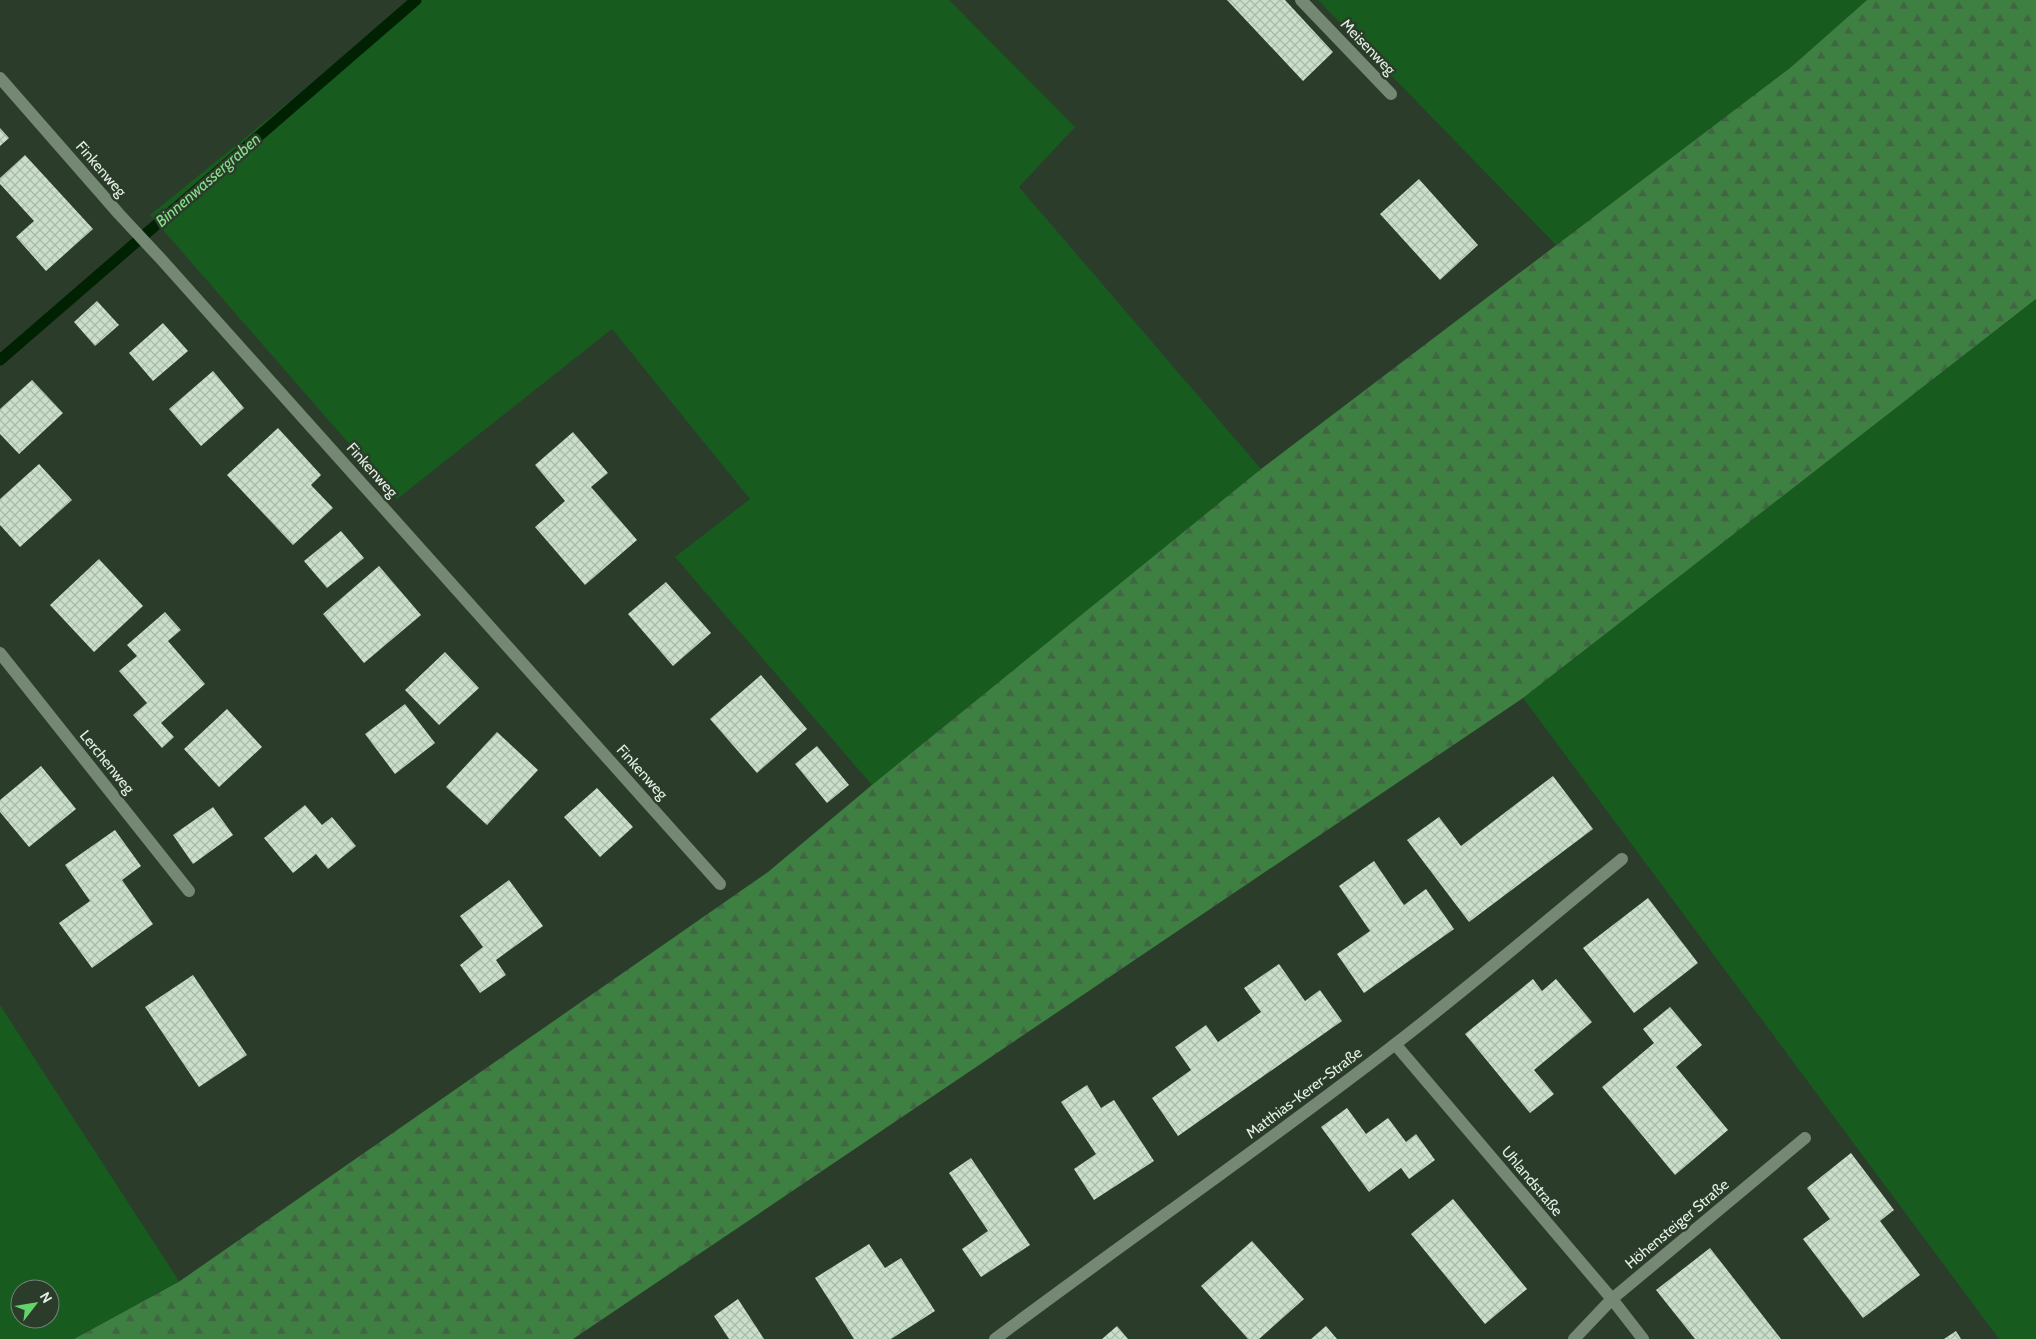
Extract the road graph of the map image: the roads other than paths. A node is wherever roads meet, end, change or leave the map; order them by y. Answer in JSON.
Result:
{"nodes":[{"id":1,"x":1301,"y":0,"type":"edge"},
{"id":2,"x":0,"y":78,"type":"edge"},
{"id":3,"x":1391,"y":94,"type":"dead end"},
{"id":4,"x":0,"y":653,"type":"edge"},
{"id":5,"x":1622,"y":859,"type":"dead end"},
{"id":6,"x":720,"y":884,"type":"dead end"},
{"id":7,"x":189,"y":891,"type":"dead end"},
{"id":8,"x":1395,"y":1044,"type":"junction"},
{"id":9,"x":1805,"y":1138,"type":"dead end"},
{"id":10,"x":1612,"y":1299,"type":"junction"},
{"id":11,"x":995,"y":1339,"type":"edge"},
{"id":12,"x":1574,"y":1339,"type":"edge"},
{"id":13,"x":1643,"y":1339,"type":"edge"}],
"edges":[{"from":1,"to":3,"type":"street","name":"Meisenweg"},
{"from":2,"to":6,"type":"street","name":"Finkenweg"},
{"from":4,"to":7,"type":"street","name":"Lerchenweg"},
{"from":5,"to":8,"type":"street","name":"Matthias-Kerer-Straße"},
{"from":8,"to":10,"type":"street","name":"Uhlandstraße"},
{"from":8,"to":11,"type":"street","name":"Matthias-Kerer-Straße"},
{"from":9,"to":10,"type":"street","name":"Höhensteiger Straße"},
{"from":10,"to":12,"type":"street","name":"Höhensteiger Straße"},
{"from":10,"to":13,"type":"street","name":"Uhlandstraße"}]}
